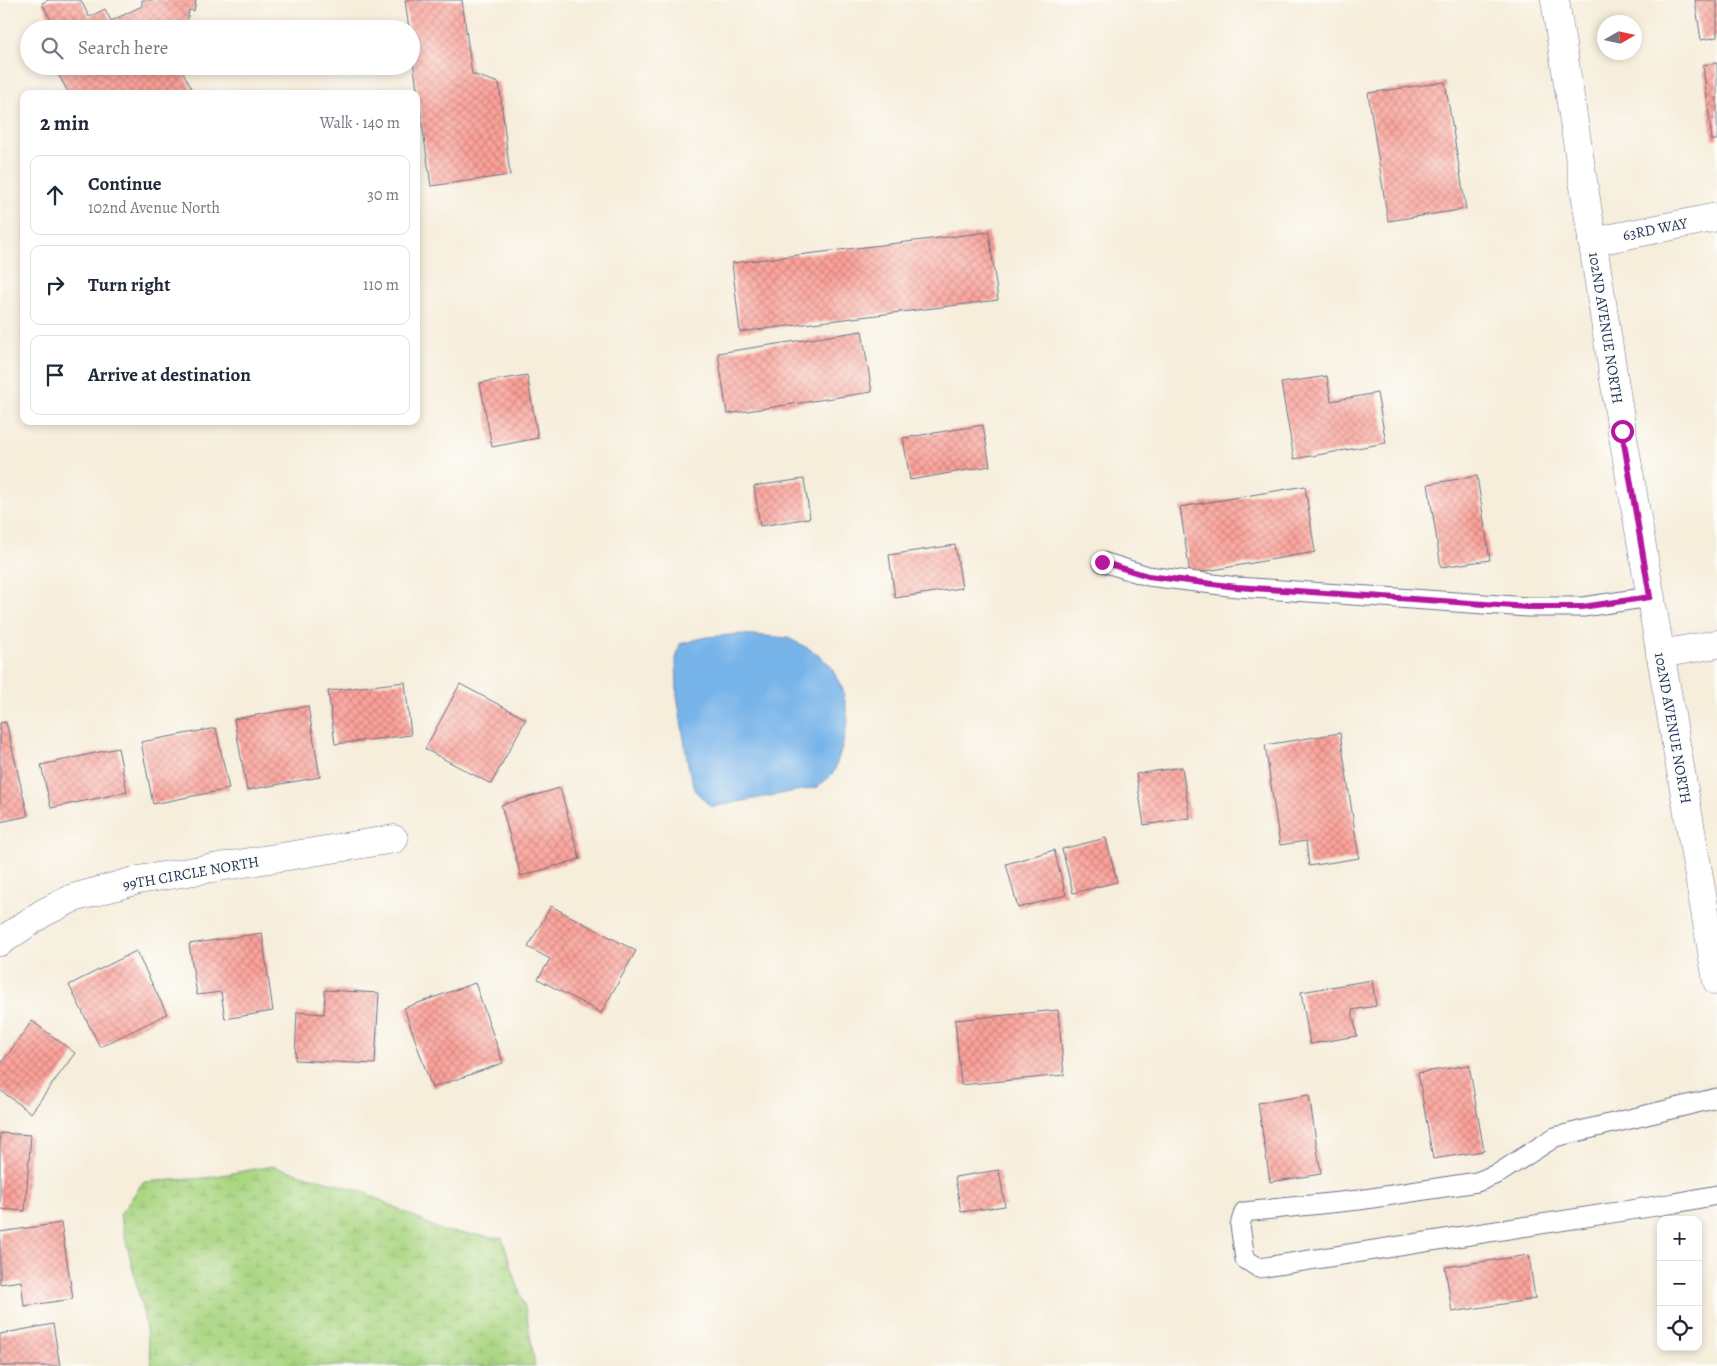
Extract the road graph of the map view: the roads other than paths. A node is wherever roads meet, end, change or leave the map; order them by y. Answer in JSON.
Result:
{"nodes":[{"id":1,"x":1555,"y":0,"type":"edge"},
{"id":2,"x":1717,"y":217,"type":"edge"},
{"id":3,"x":1592,"y":242,"type":"junction"},
{"id":4,"x":1102,"y":562,"type":"dead end"},
{"id":5,"x":1650,"y":597,"type":"junction"},
{"id":6,"x":1717,"y":644,"type":"edge"},
{"id":7,"x":1660,"y":654,"type":"junction"},
{"id":8,"x":394,"y":839,"type":"dead end"},
{"id":9,"x":0,"y":942,"type":"edge"},
{"id":10,"x":1717,"y":981,"type":"edge"},
{"id":11,"x":1717,"y":1098,"type":"edge"},
{"id":12,"x":1717,"y":1195,"type":"edge"}],
"edges":[{"from":1,"to":3,"type":"street","name":"102ND AVENUE NORTH"},
{"from":2,"to":3,"type":"street","name":"63RD WAY"},
{"from":3,"to":5,"type":"street","name":"102ND AVENUE NORTH"},
{"from":4,"to":5,"type":"lane"},
{"from":5,"to":7,"type":"street","name":"102ND AVENUE NORTH"},
{"from":6,"to":7,"type":"street"},
{"from":7,"to":10,"type":"street","name":"102ND AVENUE NORTH"},
{"from":8,"to":9,"type":"street","name":"99TH CIRCLE NORTH"},
{"from":11,"to":12,"type":"lane"}]}
